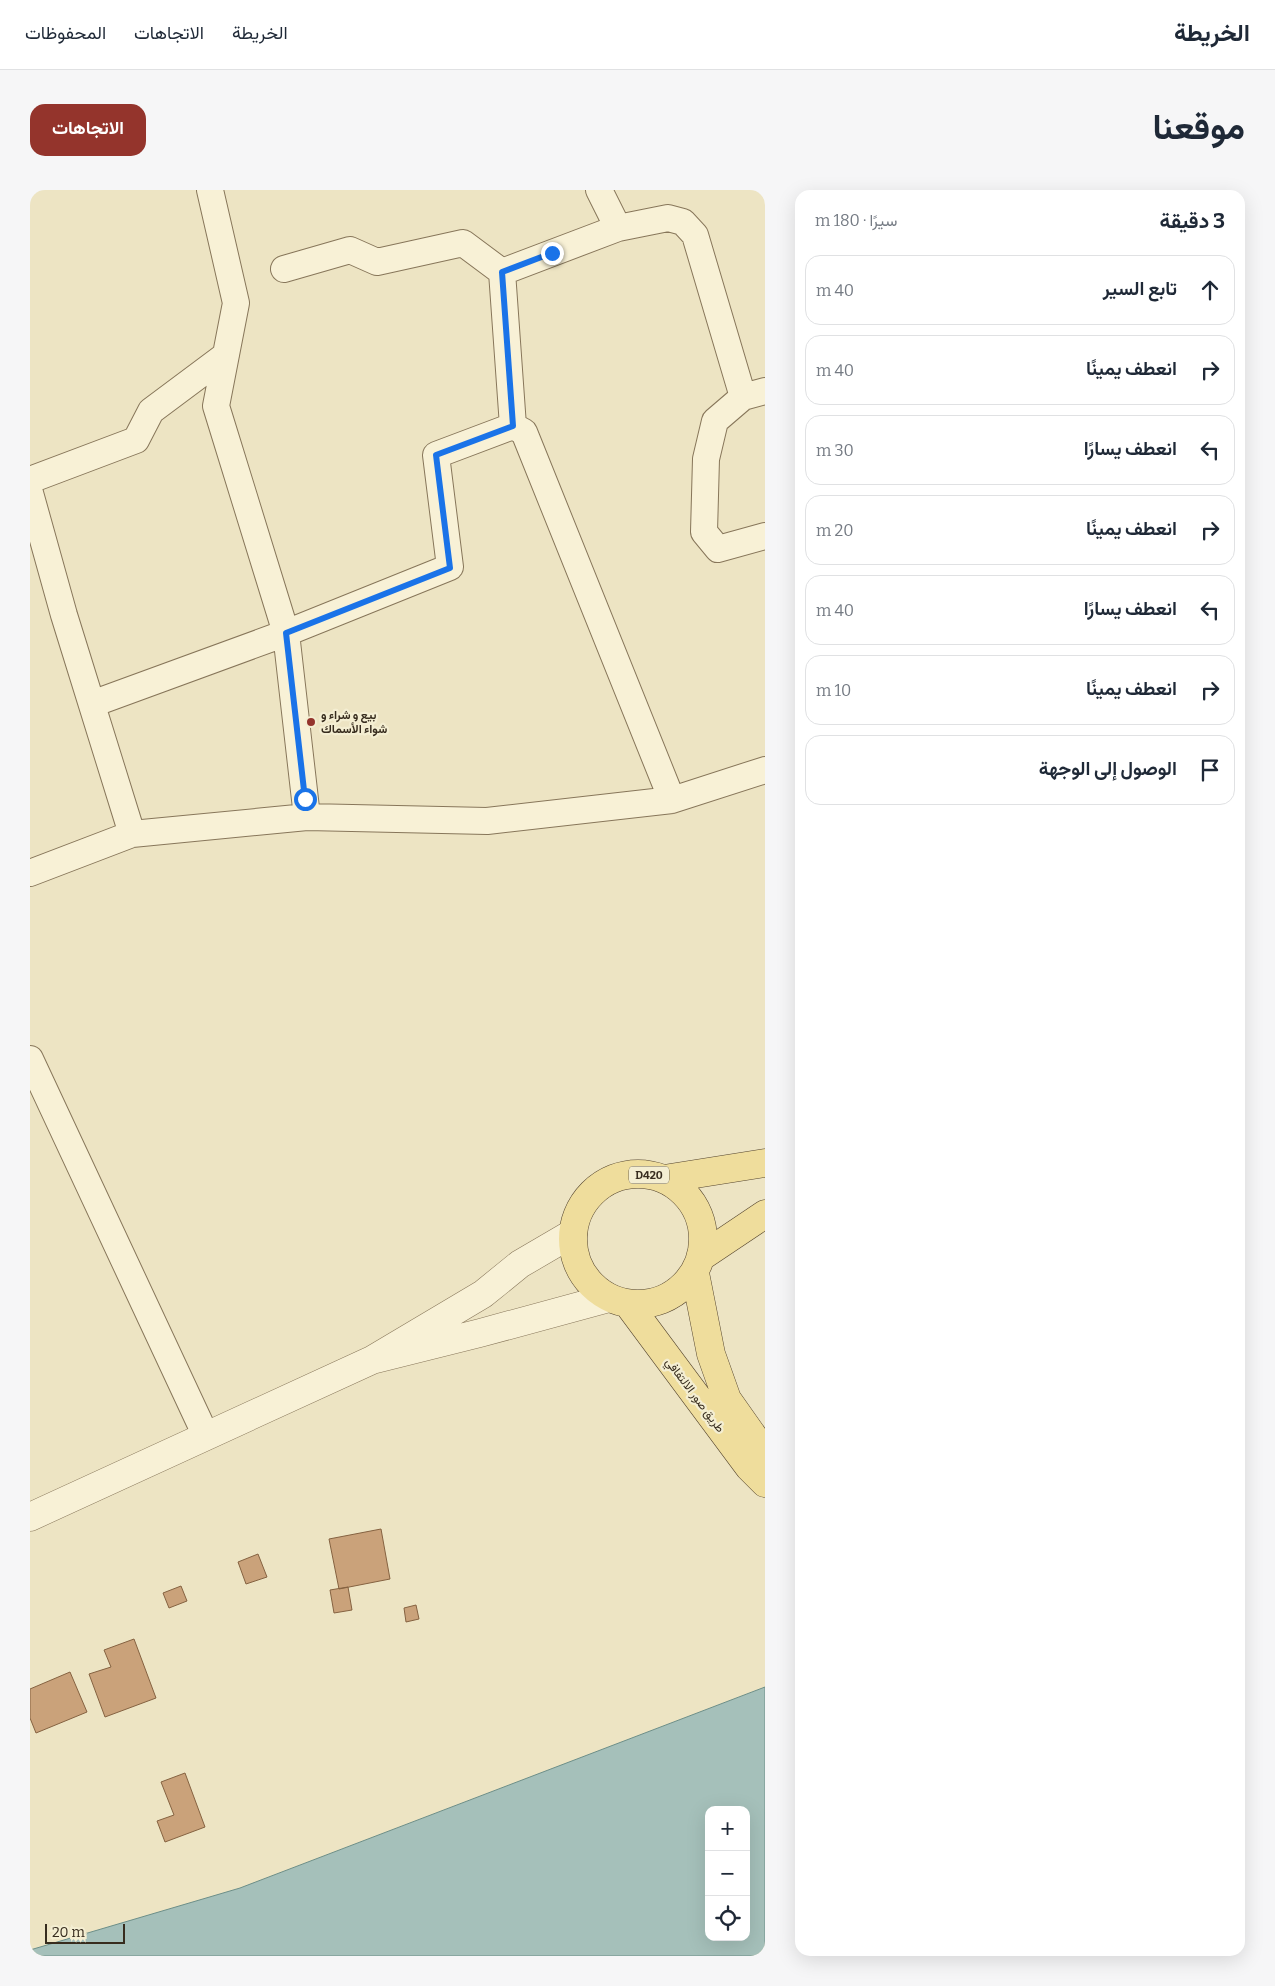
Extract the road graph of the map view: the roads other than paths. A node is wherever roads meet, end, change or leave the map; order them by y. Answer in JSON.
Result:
{"nodes":[{"id":1,"x":210,"y":190,"type":"edge"},
{"id":2,"x":600,"y":190,"type":"edge"},
{"id":3,"x":618,"y":228,"type":"junction"},
{"id":4,"x":284,"y":269,"type":"dead end"},
{"id":5,"x":502,"y":272,"type":"junction"},
{"id":6,"x":226,"y":355,"type":"junction"},
{"id":7,"x":754,"y":394,"type":"edge"},
{"id":8,"x":513,"y":426,"type":"junction"},
{"id":9,"x":30,"y":480,"type":"edge"},
{"id":10,"x":30,"y":493,"type":"edge"},
{"id":11,"x":765,"y":536,"type":"edge"},
{"id":12,"x":286,"y":633,"type":"junction"},
{"id":13,"x":92,"y":704,"type":"junction"},
{"id":14,"x":765,"y":770,"type":"edge"},
{"id":15,"x":672,"y":800,"type":"junction"},
{"id":16,"x":307,"y":817,"type":"junction"},
{"id":17,"x":132,"y":834,"type":"junction"},
{"id":18,"x":30,"y":873,"type":"edge"},
{"id":19,"x":30,"y":1059,"type":"edge"},
{"id":20,"x":765,"y":1163,"type":"edge"},
{"id":21,"x":664,"y":1179,"type":"junction"},
{"id":22,"x":765,"y":1214,"type":"edge"},
{"id":23,"x":573,"y":1233,"type":"junction"},
{"id":24,"x":698,"y":1265,"type":"junction"},
{"id":25,"x":619,"y":1301,"type":"junction"},
{"id":26,"x":372,"y":1360,"type":"junction"},
{"id":27,"x":206,"y":1436,"type":"junction"},
{"id":28,"x":765,"y":1453,"type":"edge"},
{"id":29,"x":765,"y":1483,"type":"edge"},
{"id":30,"x":30,"y":1517,"type":"edge"}],
"edges":[{"from":1,"to":6,"type":"street"},
{"from":2,"to":3,"type":"street"},
{"from":3,"to":5,"type":"street"},
{"from":3,"to":7,"type":"street"},
{"from":4,"to":5,"type":"street"},
{"from":5,"to":8,"type":"street"},
{"from":6,"to":9,"type":"street"},
{"from":6,"to":12,"type":"street"},
{"from":7,"to":11,"type":"street"},
{"from":8,"to":12,"type":"street"},
{"from":8,"to":15,"type":"street"},
{"from":10,"to":13,"type":"street"},
{"from":12,"to":13,"type":"street"},
{"from":12,"to":16,"type":"street"},
{"from":13,"to":17,"type":"street"},
{"from":14,"to":15,"type":"street"},
{"from":15,"to":16,"type":"street"},
{"from":16,"to":17,"type":"street"},
{"from":17,"to":18,"type":"street"},
{"from":19,"to":27,"type":"street"},
{"from":20,"to":21,"type":"main road","number":"D420"},
{"from":21,"to":23,"type":"main road","number":"D420"},
{"from":21,"to":24,"type":"main road","number":"D420"},
{"from":22,"to":24,"type":"main road"},
{"from":23,"to":25,"type":"main road","number":"D420"},
{"from":23,"to":26,"type":"street"},
{"from":24,"to":25,"type":"main road"},
{"from":24,"to":28,"type":"main road","name":"طريق صور الالتفافي","number":"D420"},
{"from":25,"to":26,"type":"street"},
{"from":25,"to":29,"type":"main road","name":"طريق صور الالتفافي","number":"D420"},
{"from":26,"to":27,"type":"street"},
{"from":27,"to":30,"type":"street"}]}
